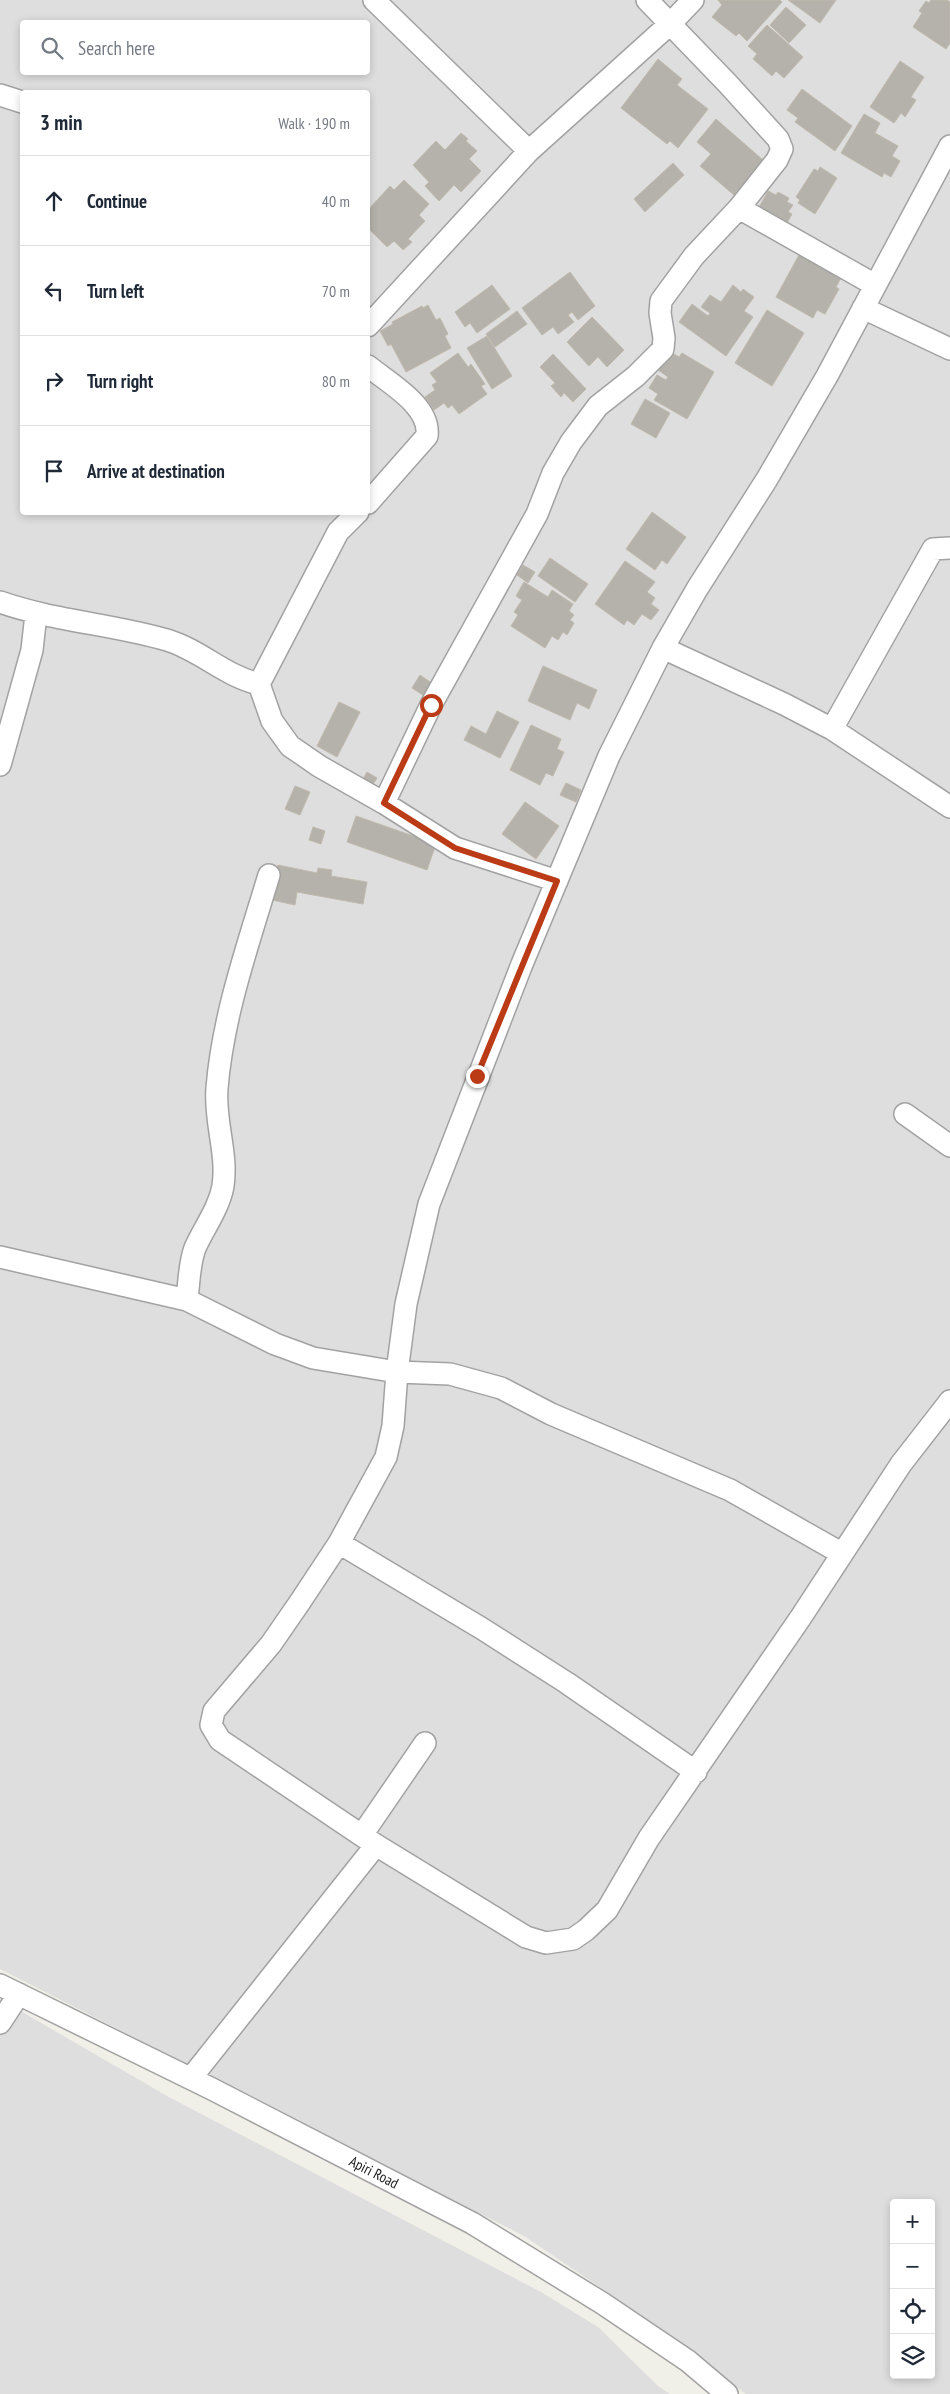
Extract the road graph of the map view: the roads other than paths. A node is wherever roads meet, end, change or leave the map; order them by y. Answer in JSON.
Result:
{"nodes":[{"id":1,"x":374,"y":0,"type":"edge"},
{"id":2,"x":647,"y":0,"type":"edge"},
{"id":3,"x":693,"y":0,"type":"edge"},
{"id":4,"x":671,"y":23,"type":"junction"},
{"id":5,"x":0,"y":95,"type":"edge"},
{"id":6,"x":20,"y":101,"type":"edge"},
{"id":7,"x":950,"y":146,"type":"edge"},
{"id":8,"x":529,"y":151,"type":"junction"},
{"id":9,"x":739,"y":208,"type":"junction"},
{"id":10,"x":875,"y":285,"type":"junction"},
{"id":11,"x":863,"y":308,"type":"junction"},
{"id":12,"x":370,"y":324,"type":"edge"},
{"id":13,"x":950,"y":349,"type":"edge"},
{"id":14,"x":370,"y":368,"type":"edge"},
{"id":15,"x":370,"y":501,"type":"edge"},
{"id":16,"x":355,"y":515,"type":"edge"},
{"id":17,"x":950,"y":548,"type":"edge"},
{"id":18,"x":0,"y":602,"type":"edge"},
{"id":19,"x":36,"y":614,"type":"junction"},
{"id":20,"x":663,"y":648,"type":"junction"},
{"id":21,"x":259,"y":684,"type":"junction"},
{"id":22,"x":832,"y":729,"type":"junction"},
{"id":23,"x":0,"y":765,"type":"edge"},
{"id":24,"x":384,"y":803,"type":"junction"},
{"id":25,"x":950,"y":806,"type":"edge"},
{"id":26,"x":268,"y":875,"type":"dead end"},
{"id":27,"x":557,"y":881,"type":"junction"},
{"id":28,"x":905,"y":1114,"type":"dead end"},
{"id":29,"x":950,"y":1146,"type":"edge"},
{"id":30,"x":0,"y":1256,"type":"edge"},
{"id":31,"x":187,"y":1300,"type":"junction"},
{"id":32,"x":397,"y":1372,"type":"junction"},
{"id":33,"x":950,"y":1401,"type":"edge"},
{"id":34,"x":339,"y":1542,"type":"junction"},
{"id":35,"x":842,"y":1553,"type":"junction"},
{"id":36,"x":425,"y":1743,"type":"dead end"},
{"id":37,"x":696,"y":1772,"type":"junction"},
{"id":38,"x":369,"y":1840,"type":"junction"},
{"id":39,"x":9,"y":1989,"type":"edge"},
{"id":40,"x":0,"y":2023,"type":"edge"},
{"id":41,"x":191,"y":2078,"type":"junction"},
{"id":42,"x":727,"y":2394,"type":"edge"}],
"edges":[{"from":1,"to":8,"type":"street"},
{"from":2,"to":4,"type":"street"},
{"from":3,"to":4,"type":"street"},
{"from":4,"to":8,"type":"street"},
{"from":4,"to":9,"type":"street"},
{"from":5,"to":6,"type":"street"},
{"from":7,"to":10,"type":"street"},
{"from":8,"to":12,"type":"street"},
{"from":9,"to":10,"type":"street"},
{"from":9,"to":24,"type":"street"},
{"from":10,"to":11,"type":"street"},
{"from":11,"to":13,"type":"street"},
{"from":11,"to":20,"type":"street"},
{"from":14,"to":15,"type":"street"},
{"from":16,"to":21,"type":"street"},
{"from":17,"to":22,"type":"street"},
{"from":18,"to":19,"type":"street"},
{"from":19,"to":21,"type":"street"},
{"from":19,"to":23,"type":"street"},
{"from":20,"to":22,"type":"street"},
{"from":20,"to":27,"type":"street"},
{"from":21,"to":24,"type":"street"},
{"from":22,"to":25,"type":"street"},
{"from":24,"to":27,"type":"street"},
{"from":26,"to":31,"type":"street"},
{"from":27,"to":32,"type":"street"},
{"from":28,"to":29,"type":"street"},
{"from":30,"to":31,"type":"street"},
{"from":31,"to":32,"type":"street"},
{"from":32,"to":34,"type":"street"},
{"from":32,"to":35,"type":"street"},
{"from":33,"to":35,"type":"street"},
{"from":34,"to":37,"type":"street"},
{"from":34,"to":38,"type":"street"},
{"from":35,"to":37,"type":"street"},
{"from":36,"to":38,"type":"street"},
{"from":37,"to":38,"type":"street"},
{"from":38,"to":41,"type":"street"},
{"from":39,"to":40,"type":"street"},
{"from":39,"to":41,"type":"street","name":"Apiri Road"},
{"from":41,"to":42,"type":"street","name":"Apiri Road"}]}
